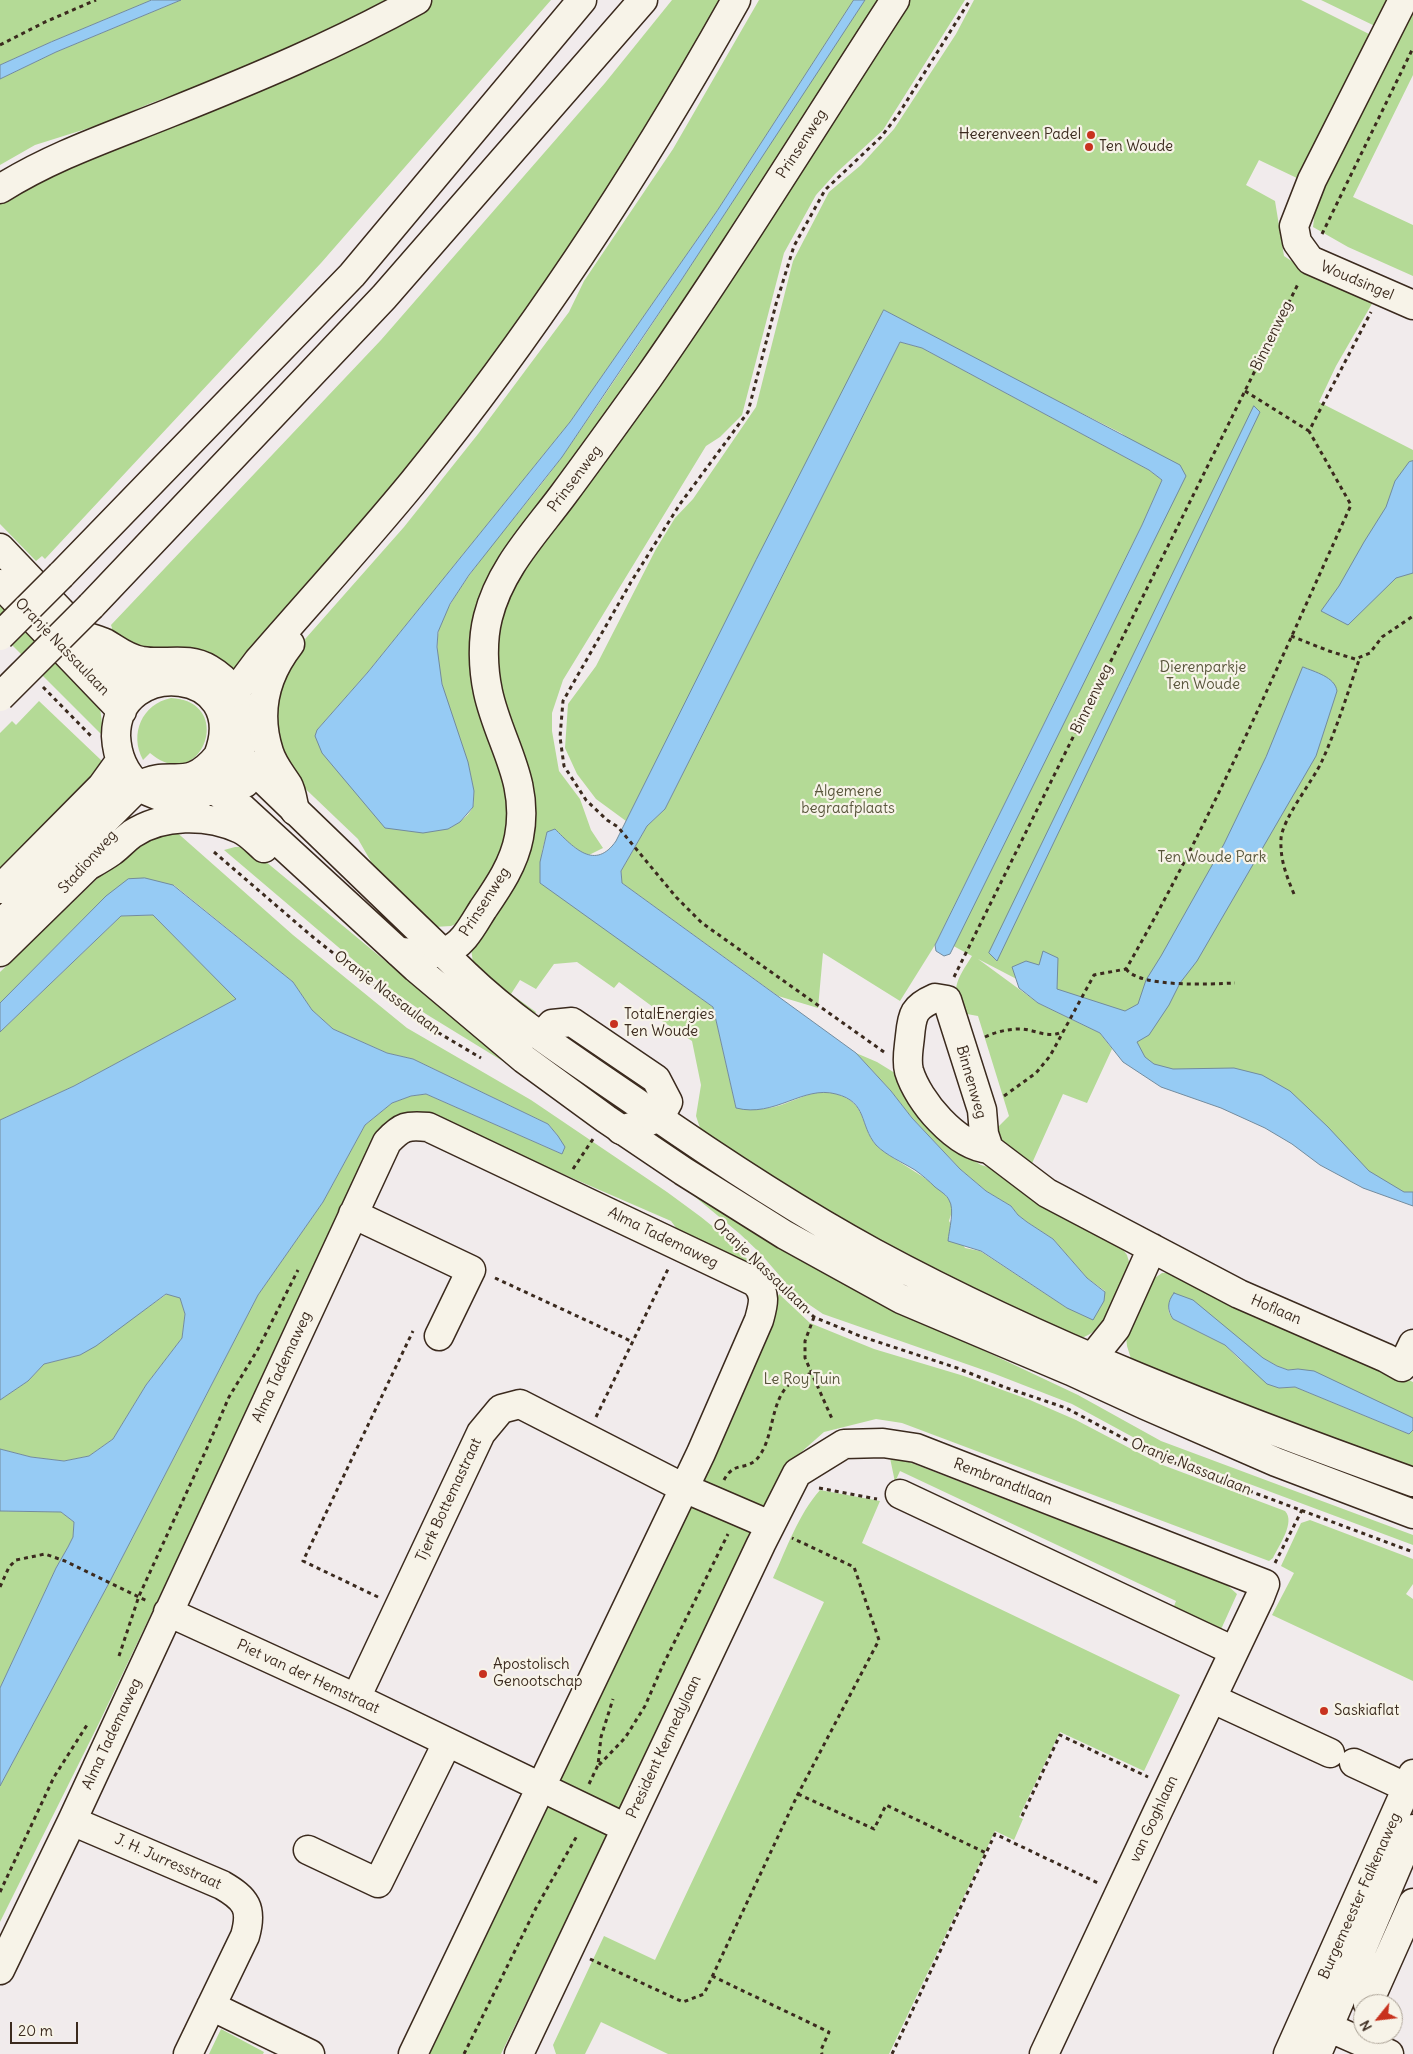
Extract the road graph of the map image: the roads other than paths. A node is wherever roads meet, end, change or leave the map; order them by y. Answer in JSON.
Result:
{"nodes":[{"id":1,"x":417,"y":0,"type":"edge"},
{"id":2,"x":582,"y":0,"type":"edge"},
{"id":3,"x":643,"y":0,"type":"edge"},
{"id":4,"x":736,"y":0,"type":"edge"},
{"id":5,"x":895,"y":0,"type":"edge"},
{"id":6,"x":1403,"y":0,"type":"edge"},
{"id":7,"x":0,"y":189,"type":"edge"},
{"id":8,"x":1413,"y":305,"type":"edge"},
{"id":9,"x":0,"y":548,"type":"edge"},
{"id":10,"x":0,"y":584,"type":"edge"},
{"id":11,"x":295,"y":618,"type":"junction"},
{"id":12,"x":83,"y":635,"type":"junction"},
{"id":13,"x":0,"y":636,"type":"edge"},
{"id":14,"x":145,"y":687,"type":"junction"},
{"id":15,"x":234,"y":693,"type":"junction"},
{"id":16,"x":0,"y":697,"type":"edge"},
{"id":17,"x":122,"y":711,"type":"junction"},
{"id":18,"x":229,"y":760,"type":"junction"},
{"id":19,"x":120,"y":761,"type":"junction"},
{"id":20,"x":212,"y":789,"type":"junction"},
{"id":21,"x":148,"y":791,"type":"junction"},
{"id":22,"x":295,"y":811,"type":"junction"},
{"id":23,"x":88,"y":866,"type":"junction"},
{"id":24,"x":0,"y":889,"type":"edge"},
{"id":25,"x":0,"y":926,"type":"edge"},
{"id":26,"x":0,"y":952,"type":"edge"},
{"id":27,"x":444,"y":952,"type":"junction"},
{"id":28,"x":408,"y":960,"type":"junction"},
{"id":29,"x":908,"y":1069,"type":"joint"},
{"id":30,"x":658,"y":1118,"type":"junction"},
{"id":31,"x":608,"y":1132,"type":"junction"},
{"id":32,"x":989,"y":1149,"type":"junction"},
{"id":33,"x":353,"y":1214,"type":"junction"},
{"id":34,"x":1152,"y":1248,"type":"junction"},
{"id":35,"x":439,"y":1336,"type":"road end"},
{"id":36,"x":1407,"y":1355,"type":"edge"},
{"id":37,"x":1081,"y":1364,"type":"junction"},
{"id":38,"x":1413,"y":1482,"type":"edge"},
{"id":39,"x":684,"y":1488,"type":"junction"},
{"id":40,"x":890,"y":1497,"type":"road end"},
{"id":41,"x":1413,"y":1514,"type":"edge"},
{"id":42,"x":779,"y":1531,"type":"junction"},
{"id":43,"x":1265,"y":1584,"type":"joint"},
{"id":44,"x":168,"y":1612,"type":"junction"},
{"id":45,"x":1234,"y":1651,"type":"junction"},
{"id":46,"x":356,"y":1698,"type":"junction"},
{"id":47,"x":1213,"y":1699,"type":"junction"},
{"id":48,"x":447,"y":1743,"type":"junction"},
{"id":49,"x":1410,"y":1781,"type":"edge"},
{"id":50,"x":541,"y":1788,"type":"junction"},
{"id":51,"x":72,"y":1821,"type":"junction"},
{"id":52,"x":626,"y":1828,"type":"junction"},
{"id":53,"x":1413,"y":1828,"type":"edge"},
{"id":54,"x":308,"y":1850,"type":"dead end"},
{"id":55,"x":1413,"y":1903,"type":"edge"},
{"id":56,"x":0,"y":1970,"type":"edge"},
{"id":57,"x":1372,"y":1994,"type":"edge"},
{"id":58,"x":211,"y":2006,"type":"junction"},
{"id":59,"x":1339,"y":2031,"type":"edge"},
{"id":60,"x":188,"y":2054,"type":"edge"},
{"id":61,"x":310,"y":2054,"type":"edge"},
{"id":62,"x":413,"y":2054,"type":"edge"},
{"id":63,"x":519,"y":2054,"type":"edge"},
{"id":64,"x":1044,"y":2054,"type":"edge"},
{"id":65,"x":1288,"y":2054,"type":"edge"},
{"id":66,"x":1317,"y":2054,"type":"edge"},
{"id":67,"x":1388,"y":2054,"type":"edge"}],
"edges":[{"from":1,"to":7,"type":"main road"},
{"from":2,"to":13,"type":"main road","bridge":true},
{"from":3,"to":16,"type":"main road","bridge":true},
{"from":4,"to":11,"type":"main road"},
{"from":5,"to":27,"type":"main road","name":"Prinsenweg"},
{"from":6,"to":8,"type":"main road","name":"Woudsingel"},
{"from":9,"to":12,"type":"main road","name":"Oranje Nassaulaan"},
{"from":10,"to":17,"type":"main road","name":"Oranje Nassaulaan"},
{"from":11,"to":15,"type":"main road"},
{"from":11,"to":22,"type":"main road"},
{"from":12,"to":14,"type":"main road","name":"Oranje Nassaulaan"},
{"from":12,"to":15,"type":"main road","name":"Oranje Nassaulaan"},
{"from":14,"to":17,"type":"main road"},
{"from":14,"to":18,"type":"main road"},
{"from":15,"to":18,"type":"main road"},
{"from":17,"to":19,"type":"main road"},
{"from":18,"to":20,"type":"main road"},
{"from":18,"to":21,"type":"main road"},
{"from":18,"to":22,"type":"main road","name":"Oranje Nassaulaan"},
{"from":19,"to":21,"type":"main road"},
{"from":19,"to":24,"type":"main road"},
{"from":20,"to":21,"type":"main road"},
{"from":20,"to":28,"type":"main road","name":"Oranje Nassaulaan"},
{"from":21,"to":23,"type":"main road","name":"Stadionweg"},
{"from":21,"to":25,"type":"main road","name":"Stadionweg"},
{"from":22,"to":27,"type":"main road","name":"Oranje Nassaulaan"},
{"from":23,"to":26,"type":"main road","name":"Stadionweg"},
{"from":23,"to":28,"type":"main road"},
{"from":27,"to":28,"type":"main road"},
{"from":27,"to":30,"type":"main road","name":"Oranje Nassaulaan"},
{"from":28,"to":31,"type":"main road","name":"Oranje Nassaulaan"},
{"from":29,"to":32,"type":"main road","name":"Hoflaan"},
{"from":29,"to":32,"type":"main road","name":"Binnenweg"},
{"from":30,"to":31,"type":"main road"},
{"from":30,"to":37,"type":"main road","name":"Oranje Nassaulaan"},
{"from":31,"to":37,"type":"main road","name":"Oranje Nassaulaan"},
{"from":32,"to":34,"type":"main road","name":"Hoflaan"},
{"from":33,"to":35,"type":"main road"},
{"from":33,"to":39,"type":"main road","name":"Alma Tademaweg"},
{"from":33,"to":44,"type":"main road","name":"Alma Tademaweg"},
{"from":34,"to":36,"type":"main road","name":"Hoflaan"},
{"from":34,"to":37,"type":"main road"},
{"from":37,"to":38,"type":"main road","name":"Oranje Nassaulaan"},
{"from":37,"to":41,"type":"main road","name":"Oranje Nassaulaan"},
{"from":39,"to":42,"type":"main road"},
{"from":39,"to":46,"type":"main road","name":"Tjerk Bottemastraat"},
{"from":39,"to":50,"type":"main road"},
{"from":40,"to":45,"type":"main road"},
{"from":42,"to":43,"type":"main road","name":"Rembrandtlaan"},
{"from":42,"to":52,"type":"main road","name":"President Kennedylaan"},
{"from":43,"to":45,"type":"main road","name":"van Goghlaan"},
{"from":44,"to":46,"type":"main road","name":"Piet van der Hemstraat"},
{"from":44,"to":51,"type":"main road","name":"Alma Tademaweg"},
{"from":45,"to":47,"type":"main road","name":"van Goghlaan"},
{"from":46,"to":48,"type":"main road","name":"Piet van der Hemstraat"},
{"from":47,"to":49,"type":"main road"},
{"from":47,"to":64,"type":"main road","name":"van Goghlaan"},
{"from":48,"to":50,"type":"main road","name":"Piet van der Hemstraat"},
{"from":48,"to":54,"type":"main road"},
{"from":49,"to":59,"type":"main road","name":"Burgemeester Falkenaweg"},
{"from":50,"to":52,"type":"main road","name":"Piet van der Hemstraat"},
{"from":50,"to":62,"type":"main road"},
{"from":51,"to":56,"type":"main road","name":"Alma Tademaweg"},
{"from":51,"to":58,"type":"main road","name":"J. H. Jurresstraat"},
{"from":52,"to":63,"type":"main road","name":"President Kennedylaan"},
{"from":53,"to":59,"type":"main road","name":"Burgemeester Falkenaweg"},
{"from":55,"to":57,"type":"main road"},
{"from":58,"to":60,"type":"main road","name":"J. H. Jurresstraat"},
{"from":58,"to":61,"type":"main road"},
{"from":59,"to":65,"type":"main road","name":"Burgemeester Falkenaweg"},
{"from":59,"to":66,"type":"main road","name":"Burgemeester Falkenaweg"},
{"from":59,"to":67,"type":"main road"}]}
